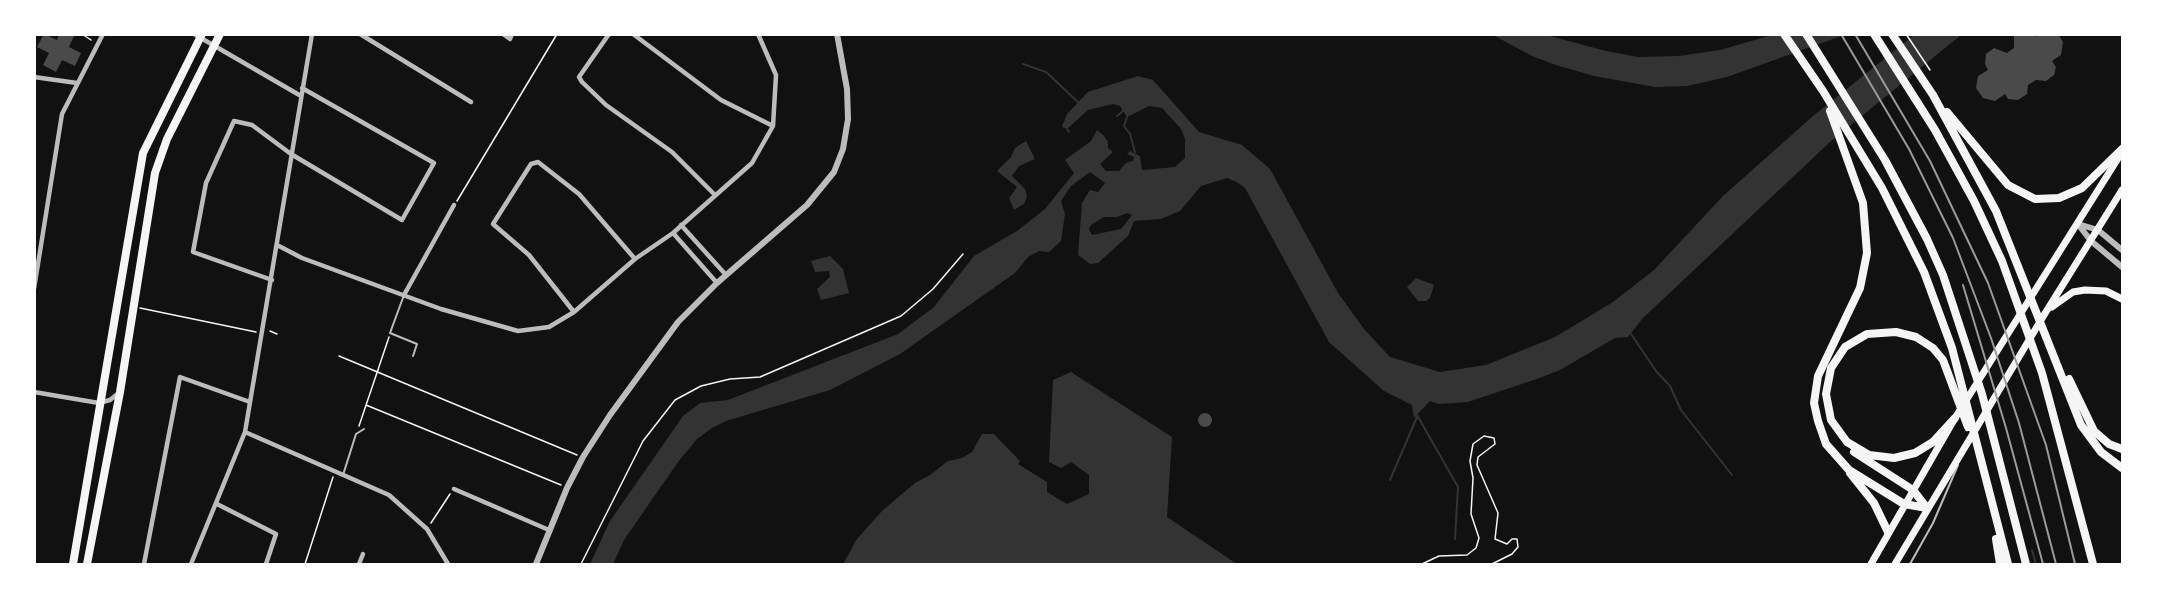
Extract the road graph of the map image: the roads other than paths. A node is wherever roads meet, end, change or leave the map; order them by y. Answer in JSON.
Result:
{"nodes":[{"id":1,"x":103,"y":34,"type":"edge"},
{"id":2,"x":220,"y":34,"type":"edge"},
{"id":3,"x":312,"y":34,"type":"edge"},
{"id":4,"x":360,"y":34,"type":"edge"},
{"id":5,"x":503,"y":34,"type":"edge"},
{"id":6,"x":512,"y":34,"type":"edge"},
{"id":7,"x":609,"y":34,"type":"edge"},
{"id":8,"x":633,"y":34,"type":"edge"},
{"id":9,"x":758,"y":34,"type":"edge"},
{"id":10,"x":837,"y":34,"type":"edge"},
{"id":11,"x":1784,"y":34,"type":"edge"},
{"id":12,"x":1806,"y":34,"type":"edge"},
{"id":13,"x":1874,"y":34,"type":"edge"},
{"id":14,"x":1892,"y":34,"type":"edge"},
{"id":15,"x":199,"y":36,"type":"edge"},
{"id":16,"x":214,"y":46,"type":"junction"},
{"id":17,"x":34,"y":77,"type":"edge"},
{"id":18,"x":77,"y":83,"type":"junction"},
{"id":19,"x":302,"y":88,"type":"junction"},
{"id":20,"x":1822,"y":91,"type":"junction"},
{"id":21,"x":1933,"y":95,"type":"junction"},
{"id":22,"x":301,"y":96,"type":"junction"},
{"id":23,"x":471,"y":102,"type":"dead end"},
{"id":24,"x":773,"y":126,"type":"junction"},
{"id":25,"x":2122,"y":151,"type":"edge"},
{"id":26,"x":291,"y":154,"type":"junction"},
{"id":27,"x":2122,"y":190,"type":"edge"},
{"id":28,"x":715,"y":195,"type":"junction"},
{"id":29,"x":454,"y":205,"type":"road end"},
{"id":30,"x":2078,"y":224,"type":"junction"},
{"id":31,"x":681,"y":225,"type":"junction"},
{"id":32,"x":2098,"y":230,"type":"junction"},
{"id":33,"x":673,"y":233,"type":"junction"},
{"id":34,"x":2091,"y":241,"type":"junction"},
{"id":35,"x":277,"y":245,"type":"junction"},
{"id":36,"x":2122,"y":250,"type":"edge"},
{"id":37,"x":635,"y":259,"type":"junction"},
{"id":38,"x":2122,"y":267,"type":"edge"},
{"id":39,"x":726,"y":275,"type":"junction"},
{"id":40,"x":272,"y":280,"type":"junction"},
{"id":41,"x":717,"y":283,"type":"junction"},
{"id":42,"x":34,"y":289,"type":"edge"},
{"id":43,"x":404,"y":295,"type":"junction"},
{"id":44,"x":2122,"y":299,"type":"edge"},
{"id":45,"x":574,"y":312,"type":"junction"},
{"id":46,"x":2044,"y":315,"type":"junction"},
{"id":47,"x":413,"y":356,"type":"dead end"},
{"id":48,"x":2071,"y":388,"type":"junction"},
{"id":49,"x":34,"y":392,"type":"edge"},
{"id":50,"x":120,"y":392,"type":"junction"},
{"id":51,"x":250,"y":402,"type":"junction"},
{"id":52,"x":99,"y":403,"type":"junction"},
{"id":53,"x":1827,"y":406,"type":"junction"},
{"id":54,"x":1955,"y":418,"type":"junction"},
{"id":55,"x":364,"y":429,"type":"dead end"},
{"id":56,"x":245,"y":432,"type":"junction"},
{"id":57,"x":2122,"y":449,"type":"edge"},
{"id":58,"x":1962,"y":451,"type":"junction"},
{"id":59,"x":1836,"y":457,"type":"junction"},
{"id":60,"x":2122,"y":468,"type":"edge"},
{"id":61,"x":343,"y":475,"type":"junction"},
{"id":62,"x":1986,"y":478,"type":"junction"},
{"id":63,"x":454,"y":489,"type":"road end"},
{"id":64,"x":1913,"y":490,"type":"junction"},
{"id":65,"x":217,"y":504,"type":"junction"},
{"id":66,"x":1904,"y":504,"type":"junction"},
{"id":67,"x":1927,"y":508,"type":"junction"},
{"id":68,"x":549,"y":530,"type":"junction"},
{"id":69,"x":1888,"y":532,"type":"junction"},
{"id":70,"x":363,"y":554,"type":"dead end"},
{"id":71,"x":2025,"y":563,"type":"edge"},
{"id":72,"x":73,"y":564,"type":"edge"},
{"id":73,"x":87,"y":564,"type":"edge"},
{"id":74,"x":144,"y":564,"type":"edge"},
{"id":75,"x":191,"y":564,"type":"edge"},
{"id":76,"x":266,"y":564,"type":"edge"},
{"id":77,"x":359,"y":564,"type":"edge"},
{"id":78,"x":448,"y":564,"type":"edge"},
{"id":79,"x":536,"y":564,"type":"edge"},
{"id":80,"x":1871,"y":564,"type":"edge"},
{"id":81,"x":1894,"y":564,"type":"edge"},
{"id":82,"x":1910,"y":564,"type":"edge"},
{"id":83,"x":2005,"y":564,"type":"edge"},
{"id":84,"x":2092,"y":564,"type":"edge"}],
"edges":[{"from":1,"to":18,"type":"street"},
{"from":2,"to":16,"type":"main road"},
{"from":3,"to":19,"type":"street"},
{"from":4,"to":23,"type":"street"},
{"from":5,"to":6,"type":"street"},
{"from":7,"to":28,"type":"street"},
{"from":8,"to":24,"type":"street"},
{"from":9,"to":24,"type":"street"},
{"from":10,"to":39,"type":"street"},
{"from":11,"to":20,"type":"highway"},
{"from":12,"to":71,"type":"highway"},
{"from":13,"to":84,"type":"highway"},
{"from":14,"to":21,"type":"highway"},
{"from":15,"to":16,"type":"street"},
{"from":15,"to":52,"type":"main road"},
{"from":16,"to":22,"type":"street"},
{"from":16,"to":50,"type":"main road"},
{"from":17,"to":18,"type":"street"},
{"from":18,"to":42,"type":"street"},
{"from":19,"to":22,"type":"street"},
{"from":19,"to":26,"type":"street"},
{"from":20,"to":59,"type":"highway"},
{"from":20,"to":62,"type":"highway"},
{"from":21,"to":25,"type":"highway"},
{"from":21,"to":48,"type":"highway"},
{"from":22,"to":26,"type":"street"},
{"from":24,"to":28,"type":"street"},
{"from":25,"to":30,"type":"main road"},
{"from":26,"to":35,"type":"street"},
{"from":26,"to":40,"type":"street"},
{"from":27,"to":32,"type":"main road"},
{"from":28,"to":31,"type":"street"},
{"from":29,"to":43,"type":"street"},
{"from":30,"to":32,"type":"street"},
{"from":30,"to":34,"type":"street"},
{"from":30,"to":54,"type":"main road"},
{"from":31,"to":33,"type":"street"},
{"from":31,"to":39,"type":"street"},
{"from":32,"to":34,"type":"main road"},
{"from":32,"to":36,"type":"street"},
{"from":33,"to":37,"type":"street"},
{"from":33,"to":41,"type":"street"},
{"from":34,"to":38,"type":"street"},
{"from":34,"to":46,"type":"main road"},
{"from":35,"to":40,"type":"street"},
{"from":35,"to":43,"type":"street"},
{"from":37,"to":45,"type":"street"},
{"from":37,"to":45,"type":"street"},
{"from":39,"to":41,"type":"street"},
{"from":40,"to":51,"type":"street"},
{"from":41,"to":68,"type":"street"},
{"from":43,"to":45,"type":"street"},
{"from":43,"to":47,"type":"lane"},
{"from":44,"to":46,"type":"main road"},
{"from":46,"to":58,"type":"main road"},
{"from":48,"to":57,"type":"highway"},
{"from":48,"to":60,"type":"highway"},
{"from":49,"to":52,"type":"street"},
{"from":50,"to":52,"type":"street"},
{"from":50,"to":73,"type":"main road"},
{"from":51,"to":56,"type":"street"},
{"from":51,"to":74,"type":"street"},
{"from":52,"to":72,"type":"main road"},
{"from":53,"to":54,"type":"highway"},
{"from":53,"to":62,"type":"highway"},
{"from":53,"to":64,"type":"highway"},
{"from":54,"to":64,"type":"main road"},
{"from":55,"to":61,"type":"lane"},
{"from":56,"to":61,"type":"street"},
{"from":56,"to":65,"type":"street"},
{"from":58,"to":67,"type":"main road"},
{"from":58,"to":82,"type":"lane"},
{"from":59,"to":66,"type":"highway"},
{"from":59,"to":69,"type":"highway"},
{"from":61,"to":78,"type":"street"},
{"from":62,"to":83,"type":"highway"},
{"from":63,"to":68,"type":"street"},
{"from":64,"to":66,"type":"main road"},
{"from":64,"to":67,"type":"highway"},
{"from":65,"to":75,"type":"street"},
{"from":65,"to":76,"type":"street"},
{"from":66,"to":67,"type":"highway"},
{"from":66,"to":69,"type":"main road"},
{"from":67,"to":81,"type":"main road"},
{"from":68,"to":79,"type":"street"},
{"from":69,"to":80,"type":"main road"},
{"from":70,"to":77,"type":"street"}]}
